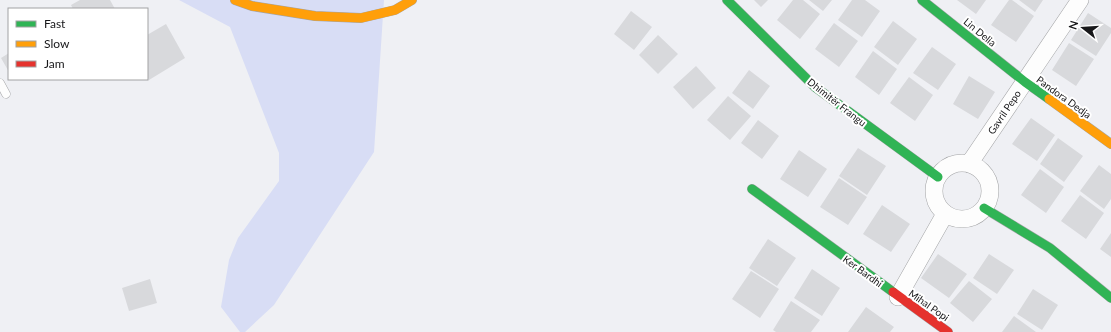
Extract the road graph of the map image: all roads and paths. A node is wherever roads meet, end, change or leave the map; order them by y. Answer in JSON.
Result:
{"nodes":[{"id":1,"x":235,"y":0,"type":"edge"},
{"id":2,"x":412,"y":0,"type":"edge"},
{"id":3,"x":727,"y":0,"type":"edge"},
{"id":4,"x":922,"y":0,"type":"edge"},
{"id":5,"x":1080,"y":0,"type":"edge"},
{"id":6,"x":1025,"y":82,"type":"junction"},
{"id":7,"x":0,"y":83,"type":"edge"},
{"id":8,"x":6,"y":94,"type":"dead end"},
{"id":9,"x":1111,"y":144,"type":"edge"},
{"id":10,"x":969,"y":164,"type":"junction"},
{"id":11,"x":938,"y":177,"type":"junction"},
{"id":12,"x":752,"y":189,"type":"dead end"},
{"id":13,"x":984,"y":208,"type":"junction"},
{"id":14,"x":945,"y":214,"type":"junction"},
{"id":15,"x":898,"y":297,"type":"junction"},
{"id":16,"x":1111,"y":298,"type":"edge"},
{"id":17,"x":948,"y":332,"type":"edge"}],
"edges":[{"from":1,"to":2,"type":"street"},
{"from":3,"to":11,"type":"street","name":"Dhimitër Frangu"},
{"from":4,"to":6,"type":"street","name":"Lin Delia"},
{"from":5,"to":6,"type":"street","name":"Gavril Pepo"},
{"from":6,"to":9,"type":"street","name":"Pandora Dedja"},
{"from":6,"to":10,"type":"street","name":"Gavril Pepo"},
{"from":7,"to":8,"type":"lane"},
{"from":10,"to":11,"type":"street"},
{"from":10,"to":13,"type":"street"},
{"from":11,"to":14,"type":"street"},
{"from":12,"to":15,"type":"street","name":"Ker Bardhi"},
{"from":13,"to":14,"type":"street"},
{"from":13,"to":16,"type":"street"},
{"from":14,"to":15,"type":"street"},
{"from":15,"to":17,"type":"street","name":"Mihal Popi"}]}
